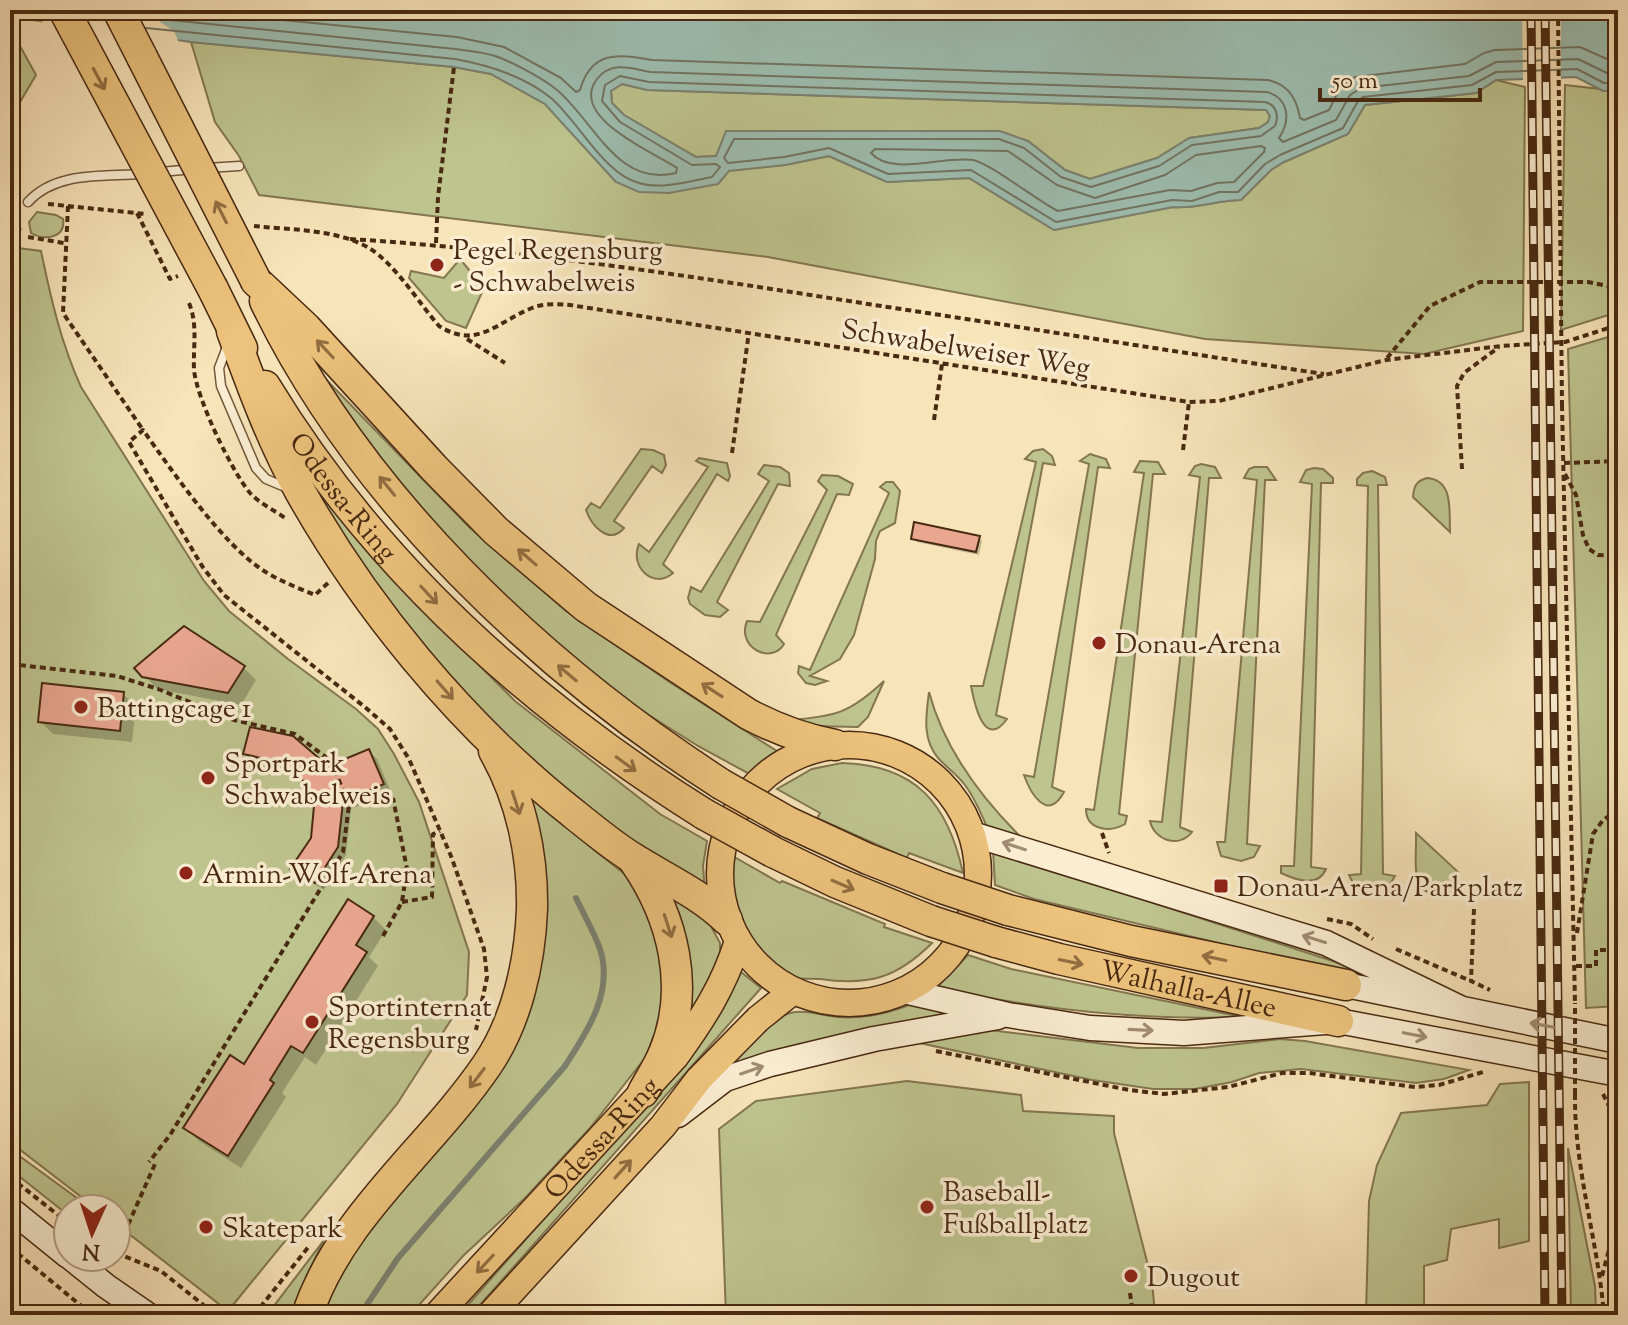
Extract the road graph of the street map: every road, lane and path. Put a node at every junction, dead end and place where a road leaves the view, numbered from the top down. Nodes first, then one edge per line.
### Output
1 (64, 10) edge
2 (118, 10) edge
3 (1558, 10) edge
4 (454, 67) dead end
5 (239, 166) dead end
6 (28, 202) dead end
7 (68, 206) dead end
8 (137, 213) dead end
9 (13, 230) edge
10 (64, 243) junction
11 (436, 244) junction
12 (179, 276) dead end
13 (256, 281) junction
14 (1618, 288) edge
15 (1618, 325) edge
16 (232, 331) junction
17 (749, 332) junction
18 (465, 338) junction
19 (1501, 346) junction
20 (1386, 360) junction
21 (505, 363) dead end
22 (942, 364) junction
23 (1327, 374) junction
24 (1189, 402) junction
25 (934, 420) dead end
26 (143, 430) junction
27 (1183, 450) dead end
28 (732, 453) dead end
29 (1618, 461) edge
30 (1564, 463) junction
31 (1462, 469) dead end
32 (1564, 472) junction
33 (1618, 510) edge
34 (1616, 556) edge
35 (323, 570) dead end
36 (1618, 608) edge
37 (10, 664) edge
38 (483, 732) junction
39 (835, 745) junction
40 (393, 798) dead end
41 (1618, 810) edge
42 (788, 822) joint
43 (440, 831) junction
44 (972, 834) junction
45 (773, 852) joint
46 (632, 857) junction
47 (402, 902) junction
48 (1474, 909) dead end
49 (732, 931) junction
50 (383, 936) dead end
51 (1576, 943) junction
52 (1618, 950) edge
53 (1576, 966) junction
54 (1346, 985) joint
55 (793, 991) junction
56 (904, 991) junction
57 (1493, 991) dead end
58 (1460, 1008) junction
59 (1567, 1013) dead end
60 (1008, 1015) junction
61 (1581, 1017) dead end
62 (1338, 1021) junction
63 (475, 1034) dead end
64 (1618, 1041) edge
65 (928, 1049) dead end
66 (1487, 1071) dead end
67 (1564, 1073) dead end
68 (1579, 1077) dead end
69 (1608, 1081) edge
70 (643, 1092) junction
71 (663, 1126) junction
72 (10, 1177) edge
73 (10, 1209) edge
74 (52, 1210) edge
75 (132, 1213) edge
76 (1616, 1229) edge
77 (316, 1238) dead end
78 (52, 1242) edge
79 (10, 1247) edge
80 (132, 1259) edge
81 (90, 1273) edge
82 (1601, 1279) junction
83 (106, 1286) junction
84 (1130, 1293) dead end
85 (87, 1315) edge
86 (129, 1315) edge
87 (148, 1315) edge
88 (216, 1315) edge
89 (254, 1315) edge
90 (307, 1315) edge
91 (437, 1315) edge
92 (490, 1315) edge
93 (1133, 1315) edge
94 (1604, 1315) edge

1 -> 16 highway, Odessa-Ring, bridge
13 -> 2 highway, Odessa-Ring, bridge
3 - 30 path, bridge
4 - 11 path
5 - 6 lane
7 - 10 path
8 - 12 path
9 - 10 path
10 - 26 path
11 - 18 path
11 - 23 path
39 -> 13 highway
42 -> 13 highway, Odessa-Ring, bridge
14 - 20 path
15 - 19 path, Schwabelweiser Weg
16 -> 38 highway
16 -> 45 highway, Odessa-Ring, bridge
17 - 18 path, Schwabelweiser Weg
17 - 22 path, Schwabelweiser Weg
17 - 28 path
18 - 21 path
19 - 20 path, Schwabelweiser Weg
19 - 31 path
20 - 23 path, Schwabelweiser Weg
22 - 24 path, Schwabelweiser Weg
22 - 25 path
23 - 24 path, Schwabelweiser Weg
24 - 27 path
26 - 35 path
26 - 43 path
29 - 30 path
30 - 32 path
32 - 34 path
32 - 51 path
33 - 34 path
34 - 36 path
37 - 75 path
38 - 46 highway
38 -> 90 highway
39 - 44 main road
39 - 49 main road
40 - 47 path
41 - 51 path
54 -> 42 highway, Walhalla-Allee, bridge
43 - 47 path
43 - 63 path
44 - 56 main road
58 -> 44 main road
45 -> 62 highway, Walhalla-Allee, bridge
46 - 49 highway
46 -> 70 highway
47 - 50 path
48 - 57 path
49 - 55 main road
49 - 70 main road, Odessa-Ring
51 - 53 path
52 - 53 path
53 - 82 path, bridge
54 - 58 main road, Walhalla-Allee
55 - 56 main road
55 - 71 main road, Odessa-Ring
56 - 60 main road
64 -> 58 main road, Walhalla-Allee
59 - 61 path
60 -> 62 main road
71 -> 60 main road
62 -> 69 main road, Walhalla-Allee
65 - 66 path
67 - 68 path
69 - 76 path
70 -> 91 main road, Odessa-Ring
92 -> 71 main road, Odessa-Ring
72 - 74 path
73 - 78 main road
76 - 82 path
77 - 89 path
79 - 85 path
80 - 88 path
81 - 83 main road
82 - 94 path
83 - 86 main road
83 - 87 main road
84 - 93 path

